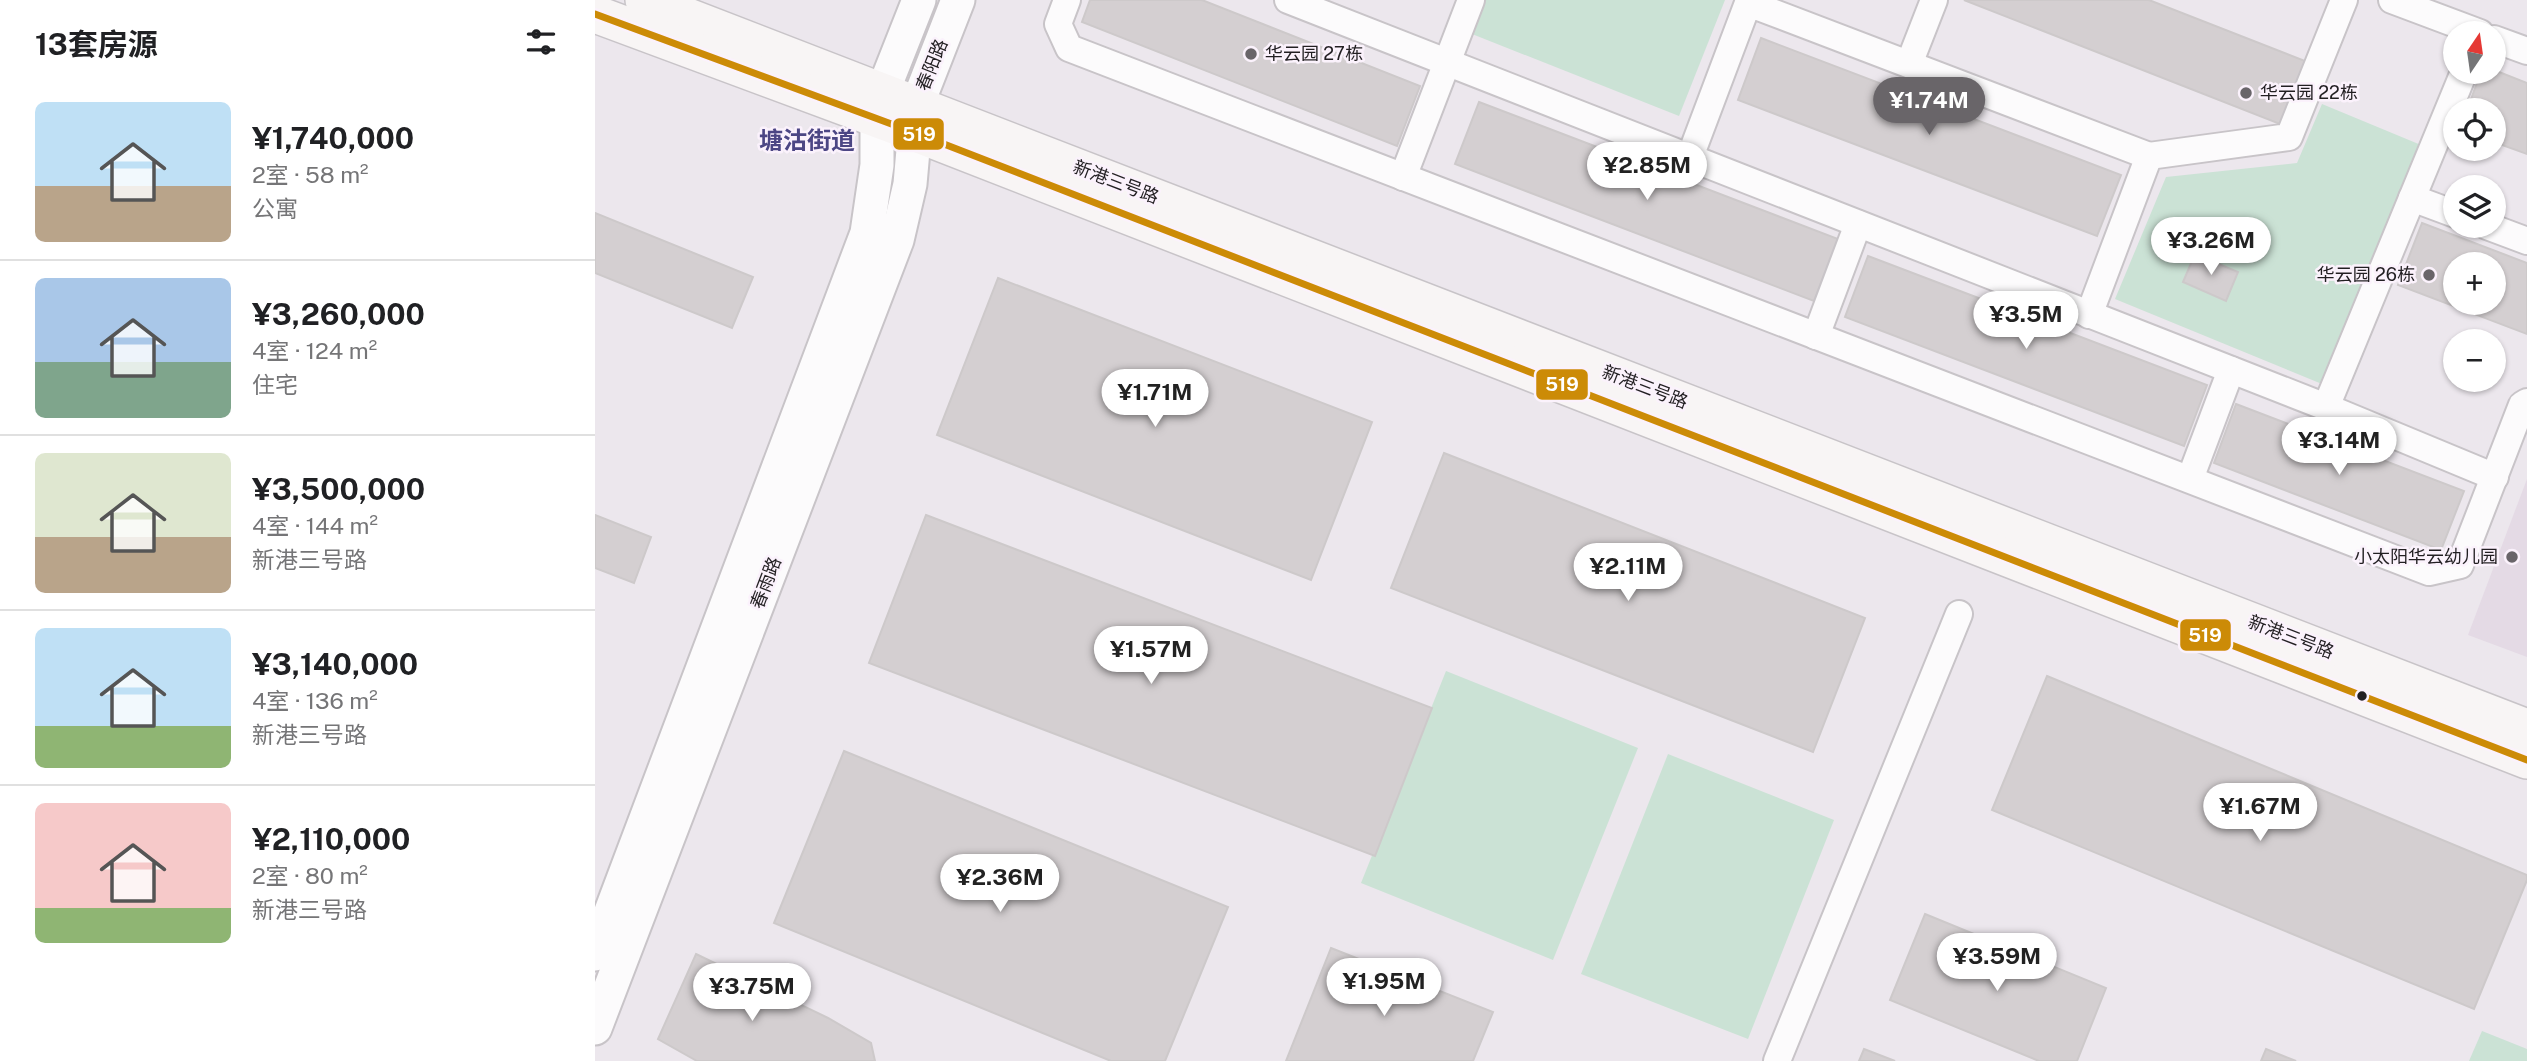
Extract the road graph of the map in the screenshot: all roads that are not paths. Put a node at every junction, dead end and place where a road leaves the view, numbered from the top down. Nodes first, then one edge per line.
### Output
1 (644, 0) edge
2 (919, 0) edge
3 (958, 0) edge
4 (1067, 0) edge
5 (1288, 0) edge
6 (1471, 0) edge
7 (1934, 0) edge
8 (2344, 0) edge
9 (2392, 0) edge
10 (595, 14) edge
11 (2448, 21) edge
12 (2506, 43) edge
13 (2527, 51) edge
14 (1447, 62) junction
15 (1909, 64) junction
16 (2459, 84) edge
17 (880, 105) junction
18 (915, 118) junction
19 (2149, 156) junction
20 (1689, 157) junction
21 (1403, 177) junction
22 (2412, 198) junction
23 (2443, 210) edge
24 (1859, 224) junction
25 (2506, 233) edge
26 (2527, 241) edge
27 (2089, 315) junction
28 (1816, 336) junction
29 (2231, 370) junction
30 (2527, 402) edge
31 (2326, 407) junction
32 (2495, 477) junction
33 (2190, 479) junction
34 (1959, 614) dead end
35 (2527, 728) edge
36 (2527, 760) edge
37 (595, 954) edge
38 (595, 1028) edge
39 (1777, 1061) edge

1 - 17 main road, 新港三号路
2 - 17 street, 春阳路
3 - 18 street, 春阳路
4 - 21 street
5 - 14 street
6 - 14 street
7 - 15 street
8 - 19 street
9 - 11 street
10 - 17 main road, 新港三号路
12 - 13 street
14 - 20 street
14 - 21 street
15 - 19 street
15 - 20 street
16 - 22 street
17 - 18 main road, 新港三号路
17 - 37 street, 春雨路
18 - 35 main road, 新港三号路
18 - 36 main road, 新港三号路
18 - 38 street, 春雨路
19 - 27 street
20 - 24 street
21 - 28 street
22 - 23 street
22 - 31 street
24 - 27 street
24 - 28 street
25 - 26 street
27 - 29 street
28 - 33 street
29 - 31 street
29 - 33 street
30 - 32 street
31 - 32 street
32 - 33 street
34 - 39 street

